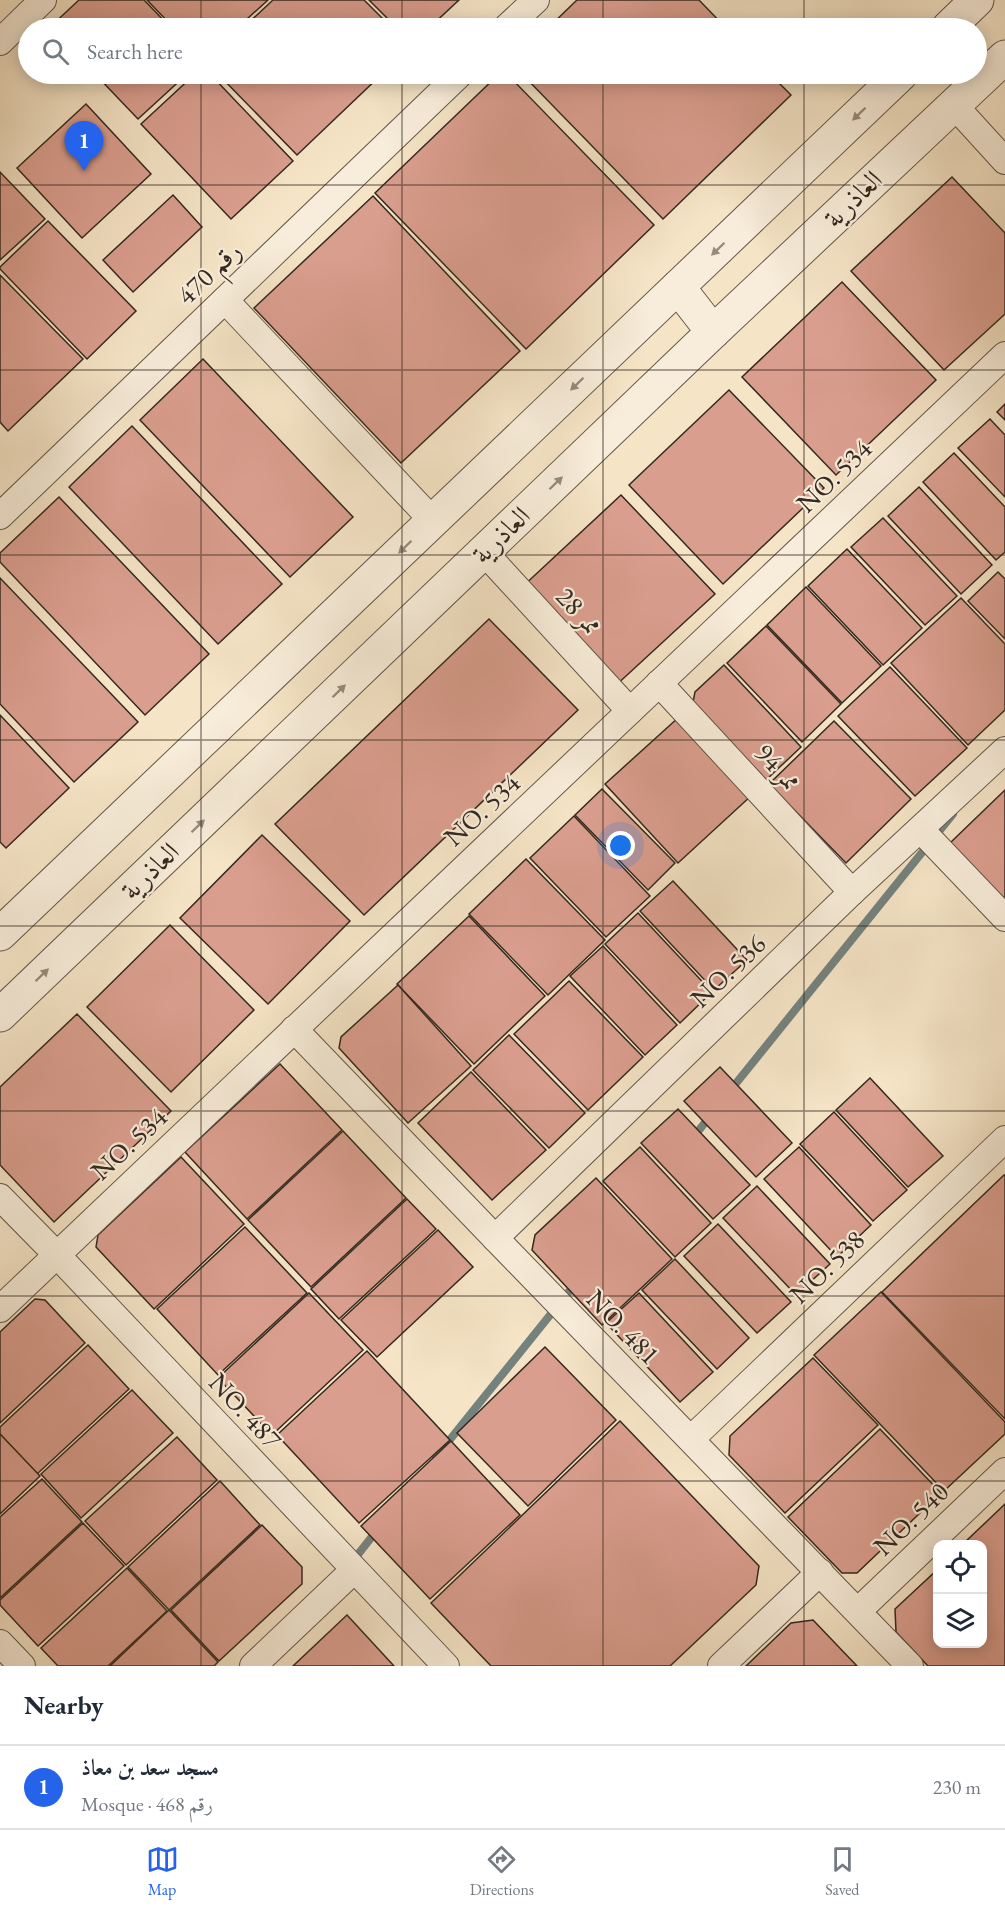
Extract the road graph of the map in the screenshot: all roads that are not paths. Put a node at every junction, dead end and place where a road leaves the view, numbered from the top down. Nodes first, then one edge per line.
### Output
1 (44, 0) edge
2 (536, 0) edge
3 (977, 0) edge
4 (25, 18) edge
5 (517, 18) edge
6 (958, 18) edge
7 (18, 25) edge
8 (0, 42) edge
9 (1005, 57) edge
10 (987, 73) edge
11 (450, 84) edge
12 (891, 84) edge
13 (975, 84) edge
14 (953, 104) junction
15 (1005, 161) edge
16 (678, 287) junction
17 (225, 300) junction
18 (713, 332) junction
19 (1005, 355) edge
20 (0, 516) edge
21 (433, 521) junction
22 (484, 552) junction
23 (659, 683) junction
24 (630, 711) junction
25 (1005, 750) edge
26 (921, 830) junction
27 (852, 892) junction
28 (1005, 918) edge
29 (0, 934) edge
30 (0, 1016) edge
31 (294, 1029) junction
32 (1005, 1139) edge
33 (0, 1197) edge
34 (495, 1238) junction
35 (57, 1254) junction
36 (0, 1309) edge
37 (691, 1439) junction
38 (1005, 1471) edge
39 (354, 1570) junction
40 (820, 1572) junction
41 (858, 1611) junction
42 (0, 1643) edge
43 (22, 1666) edge
44 (253, 1666) edge
45 (446, 1666) edge
46 (721, 1666) edge
47 (910, 1666) edge

1 - 4 street
2 - 5 street
3 - 6 street
7 - 8 street
9 - 10 street, العاذرية
11 - 17 street, رقم 470
12 -> 16 street
13 - 14 street, العاذرية
14 - 15 street
14 - 18 street, العاذرية
16 - 18 street
16 -> 21 street
17 - 20 street, رقم 470
17 - 21 street
22 -> 18 street, العاذرية
19 - 23 street, NO. 534
21 -> 29 street
22 - 24 street, ممر 28
30 -> 22 street, العاذرية
23 - 24 street, NO. 534
23 - 27 street, ممر 94
24 - 31 street, NO. 534
25 - 26 street, NO. 536
26 - 27 street, NO. 536
26 - 28 street
27 - 34 street, NO. 536
31 - 34 street, NO. 481
31 - 35 street, NO. 534
32 - 37 street, NO. 538
33 - 35 street, NO. 487
34 - 37 street, NO. 481
35 - 36 street, NO. 534
35 - 39 street, NO. 487
37 - 40 street, NO. 481
38 - 41 street, NO. 540
39 - 44 street
39 - 45 street, NO. 487
40 - 41 street, NO. 481
40 - 46 street
41 - 47 street, NO. 481
42 - 43 street

